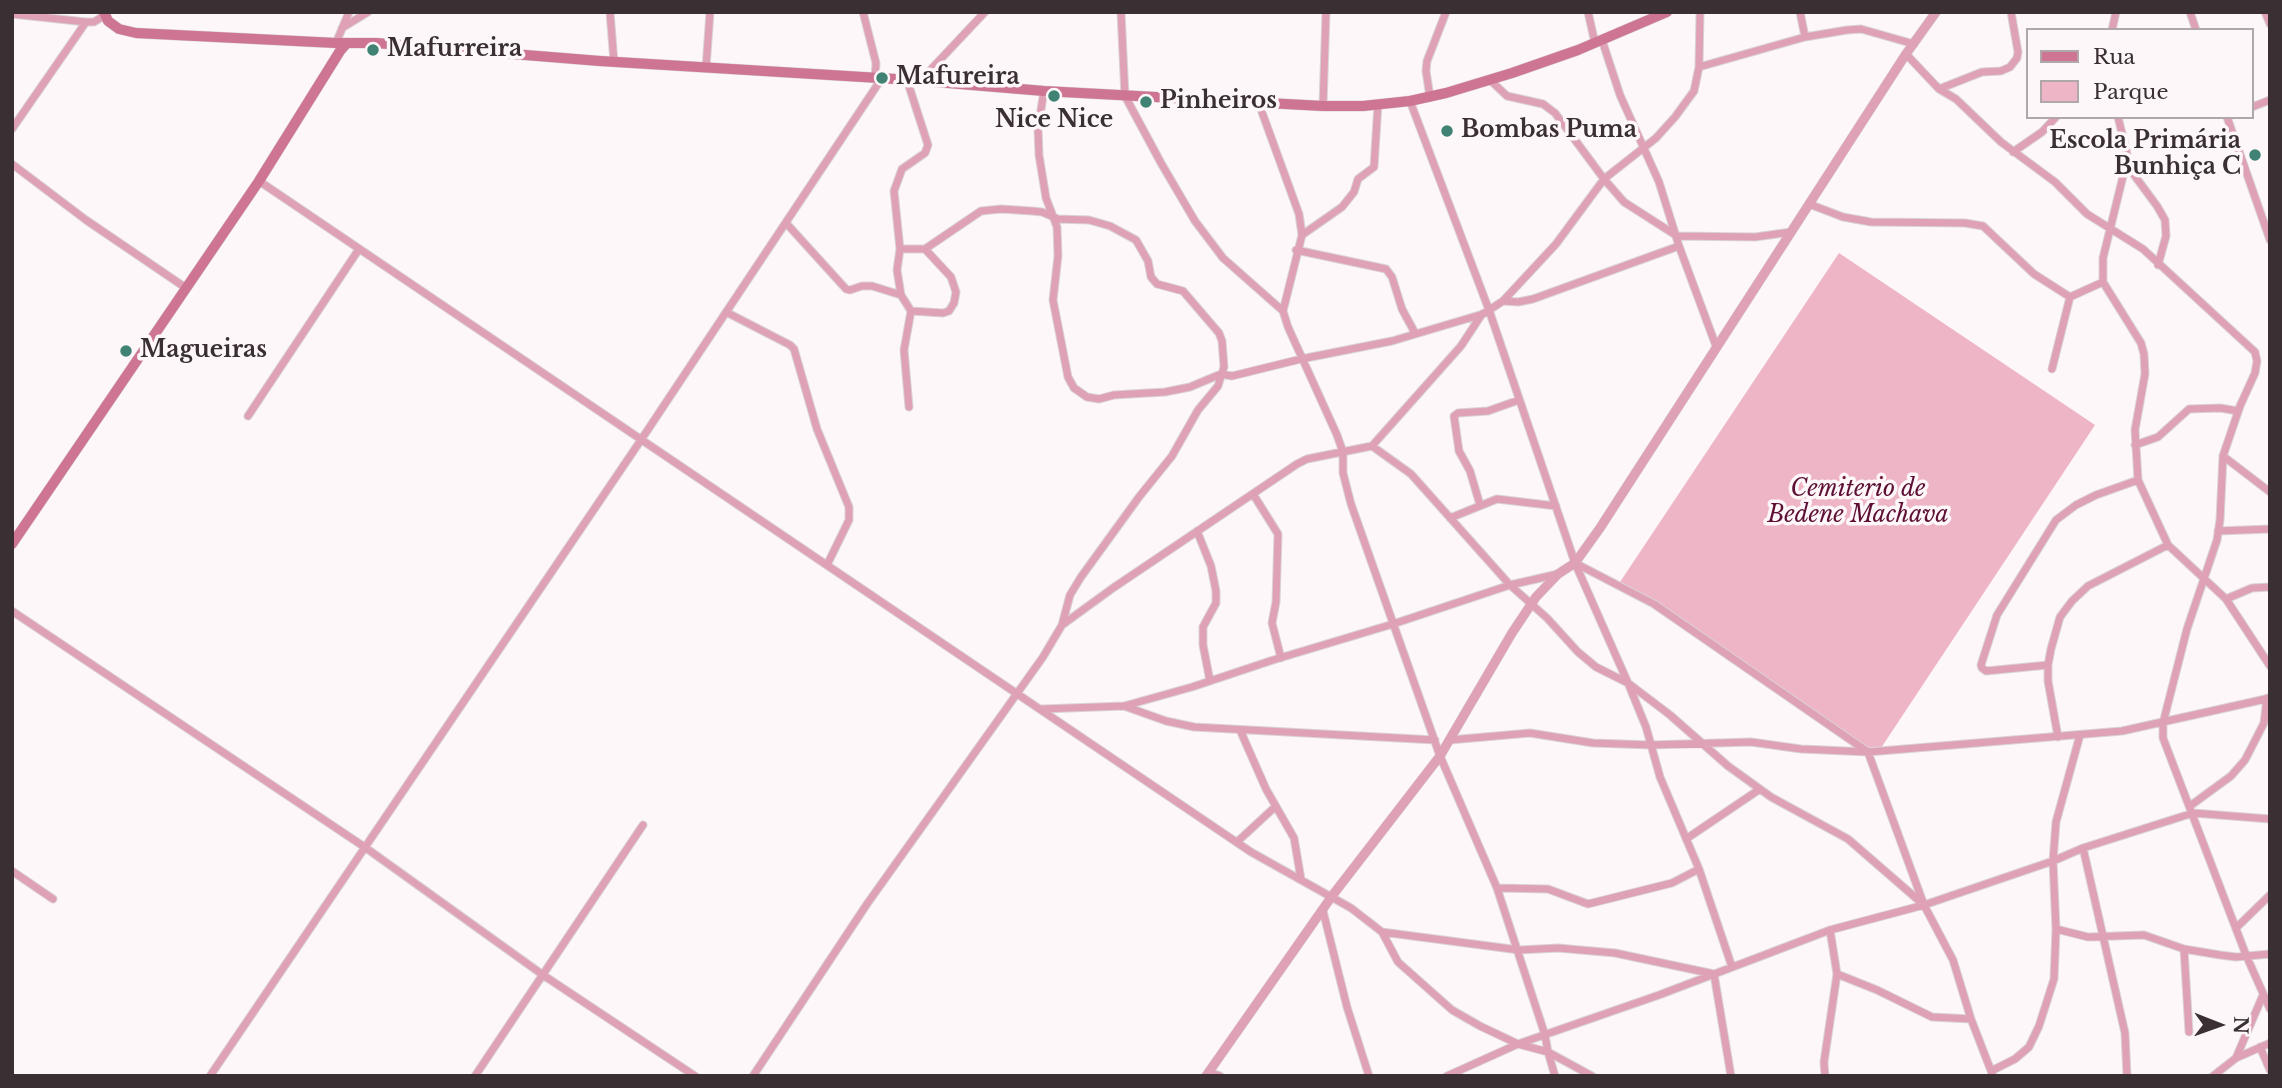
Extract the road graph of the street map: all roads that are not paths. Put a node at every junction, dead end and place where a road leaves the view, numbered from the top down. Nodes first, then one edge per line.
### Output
1 (349, 12) edge
2 (368, 12) edge
3 (610, 12) edge
4 (710, 12) edge
5 (863, 12) edge
6 (985, 12) edge
7 (1121, 12) edge
8 (1326, 12) edge
9 (1446, 12) edge
10 (1588, 12) edge
11 (1667, 12) edge
12 (1700, 12) edge
13 (1800, 12) edge
14 (1936, 12) edge
15 (2011, 12) edge
16 (2265, 12) edge
17 (12, 14) edge
18 (104, 14) edge
19 (86, 22) junction
20 (2270, 24) edge
21 (342, 28) junction
22 (1805, 37) junction
23 (1598, 41) junction
24 (336, 43) junction
25 (347, 43) junction
26 (1914, 44) junction
27 (1906, 54) junction
28 (614, 62) junction
29 (1699, 67) junction
30 (706, 68) junction
31 (878, 78) junction
32 (907, 80) junction
33 (1490, 80) junction
34 (920, 81) junction
35 (1939, 89) junction
36 (1044, 92) junction
37 (1125, 96) junction
38 (1430, 96) junction
39 (1410, 101) junction
40 (1259, 104) junction
41 (1378, 104) junction
42 (1323, 106) junction
43 (2054, 119) edge
44 (2118, 119) edge
45 (2228, 119) edge
46 (12, 129) edge
47 (1643, 149) junction
48 (2013, 152) junction
49 (12, 164) edge
50 (2126, 164) junction
51 (1604, 179) junction
52 (259, 181) junction
53 (1809, 204) junction
54 (1052, 217) junction
55 (786, 223) junction
56 (2112, 228) junction
57 (1791, 232) junction
58 (1301, 235) junction
59 (1677, 236) junction
60 (2270, 240) edge
61 (1679, 246) junction
62 (925, 248) junction
63 (359, 249) junction
64 (900, 249) junction
65 (1296, 250) junction
66 (2158, 265) junction
67 (2103, 282) junction
68 (186, 288) junction
69 (901, 296) junction
70 (2070, 297) junction
71 (1503, 301) junction
72 (911, 311) junction
73 (1283, 311) junction
74 (726, 312) junction
75 (1486, 312) junction
76 (1415, 333) junction
77 (1716, 346) junction
78 (1301, 359) junction
79 (2052, 369) dead end
80 (1222, 374) junction
81 (1519, 400) junction
82 (909, 407) dead end
83 (2238, 411) junction
84 (248, 416) dead end
85 (641, 440) junction
86 (2135, 445) junction
87 (1372, 446) junction
88 (1343, 452) junction
89 (2223, 456) junction
90 (2138, 480) junction
91 (2270, 492) edge
92 (1253, 494) junction
93 (1480, 505) junction
94 (1556, 506) junction
95 (1450, 518) junction
96 (2270, 529) edge
97 (1197, 531) junction
98 (2218, 531) junction
99 (12, 544) edge
100 (2168, 545) junction
101 (1574, 563) junction
102 (827, 565) junction
103 (1558, 574) junction
104 (2205, 581) junction
105 (1510, 585) junction
106 (2270, 587) edge
107 (2226, 598) junction
108 (1532, 604) junction
109 (12, 611) edge
110 (1394, 624) junction
111 (1062, 625) junction
112 (1281, 658) junction
113 (2049, 665) junction
114 (2270, 666) edge
115 (1210, 681) junction
116 (1628, 683) junction
117 (1017, 692) junction
118 (2268, 698) edge
119 (1124, 706) junction
120 (1042, 709) junction
121 (2163, 723) junction
122 (1240, 730) junction
123 (2080, 735) junction
124 (2058, 737) junction
125 (1434, 740) junction
126 (1450, 740) junction
127 (1701, 742) junction
128 (1651, 745) junction
129 (1868, 752) junction
130 (1440, 756) junction
131 (1760, 789) junction
132 (1276, 806) junction
133 (2191, 810) junction
134 (2270, 820) edge
135 (643, 825) dead end
136 (1686, 839) junction
137 (1237, 842) junction
138 (366, 848) junction
139 (2084, 848) junction
140 (2053, 861) junction
141 (1699, 869) junction
142 (12, 871) edge
143 (1301, 879) junction
144 (1497, 888) junction
145 (2270, 895) edge
146 (1332, 896) junction
147 (53, 899) dead end
148 (1924, 905) junction
149 (1323, 911) junction
150 (2236, 928) junction
151 (2056, 929) junction
152 (1830, 930) junction
153 (1382, 932) junction
154 (2105, 936) junction
155 (2184, 949) junction
156 (1519, 950) junction
157 (2270, 954) edge
158 (2246, 955) junction
159 (1732, 967) junction
160 (1714, 974) junction
161 (1837, 974) junction
162 (543, 975) junction
163 (2263, 995) junction
164 (2270, 1009) edge
165 (1971, 1019) junction
166 (2189, 1032) dead end
167 (1545, 1035) junction
168 (2270, 1043) edge
169 (1518, 1044) junction
170 (2260, 1047) junction
171 (1548, 1052) junction
172 (2236, 1058) junction
173 (2270, 1070) edge
174 (1208, 1074) edge
175 (1992, 1074) edge
176 (1450, 1075) edge
177 (209, 1076) edge
178 (475, 1076) edge
179 (695, 1076) edge
180 (753, 1076) edge
181 (1220, 1076) edge
182 (1369, 1076) edge
183 (1555, 1076) edge
184 (1592, 1076) edge
185 (1731, 1076) edge
186 (1825, 1076) edge
187 (2127, 1076) edge
188 (2213, 1076) edge

1 - 21 street
2 - 21 street
3 - 28 street
4 - 30 street
5 - 31 street
6 - 34 street
7 - 37 street
8 - 42 street
9 - 38 street
10 - 23 street
11 - 23 main road
12 - 29 street
13 - 22 street
14 - 26 street
15 - 35 street
16 - 20 street
17 - 19 street
18 - 19 street
18 - 24 main road
19 - 46 street
21 - 24 street
22 - 26 street
22 - 29 street
23 - 33 main road
23 - 47 street
24 - 25 main road
25 - 28 main road
25 - 52 main road
26 - 27 street
27 - 35 street
27 - 53 street
28 - 30 main road
29 - 47 street
30 - 31 main road
31 - 32 main road
31 - 55 street
32 - 34 main road
32 - 64 street
33 - 38 main road
33 - 51 street
34 - 36 main road
35 - 48 street
36 - 37 main road
36 - 54 street
37 - 40 main road
37 - 73 street
38 - 39 main road
39 - 41 main road
39 - 75 street
40 - 42 main road
40 - 58 street
41 - 42 main road
41 - 58 street
43 - 48 street
44 - 50 street
45 - 60 street
47 - 51 street
47 - 59 street
48 - 56 street
49 - 68 street
50 - 56 street
50 - 66 street
51 - 59 street
51 - 71 street
52 - 63 street
52 - 68 main road
53 - 57 street
53 - 70 street
54 - 62 street
54 - 80 street
54 - 80 street
55 - 69 street
55 - 74 street
56 - 66 street
56 - 67 street
57 - 59 street
57 - 77 street
58 - 65 street
59 - 61 street
61 - 71 street
61 - 77 street
62 - 64 street
62 - 72 street
63 - 84 street
63 - 85 street
64 - 69 street
65 - 73 street
65 - 76 street
66 - 83 street
67 - 70 street
67 - 86 street
68 - 99 main road
69 - 72 street
70 - 79 street
71 - 75 street
72 - 82 street
73 - 78 street
74 - 85 street
74 - 102 street
75 - 76 street
75 - 81 street
75 - 87 street
76 - 78 street
77 - 101 street
78 - 80 street
78 - 88 street
80 - 111 street
81 - 93 street
81 - 94 street
83 - 86 street
83 - 89 street
85 - 102 street
85 - 138 street
86 - 90 street
87 - 88 street
87 - 95 street
88 - 92 street
88 - 110 street
89 - 91 street
89 - 98 street
90 - 100 street
90 - 113 street
92 - 97 street
92 - 112 street
93 - 94 street
93 - 95 street
94 - 101 street
95 - 105 street
96 - 98 street
97 - 111 street
97 - 115 street
98 - 104 street
100 - 104 street
100 - 113 street
101 - 103 street
101 - 116 street
101 - 129 street
102 - 117 street
103 - 105 street
103 - 108 street
104 - 107 street
104 - 121 street
105 - 108 street
105 - 110 street
106 - 107 street
107 - 114 street
108 - 116 street
108 - 126 street
109 - 138 street
110 - 112 street
110 - 125 street
111 - 117 street
112 - 115 street
113 - 124 street
115 - 119 street
116 - 127 street
116 - 128 street
117 - 120 street
117 - 180 street
118 - 121 street
118 - 133 street
119 - 120 street
119 - 122 street
120 - 137 street
121 - 123 street
121 - 133 street
122 - 125 street
122 - 132 street
123 - 124 street
123 - 140 street
124 - 129 street
125 - 130 street
126 - 128 street
126 - 130 street
127 - 128 street
127 - 129 street
127 - 131 street
128 - 136 street
129 - 148 street
130 - 144 street
130 - 146 street
131 - 136 street
131 - 148 street
132 - 137 street
132 - 143 street
133 - 134 street
133 - 139 street
133 - 150 street
135 - 162 street
136 - 141 street
137 - 143 street
138 - 162 street
138 - 177 street
139 - 140 street
139 - 154 street
140 - 148 street
140 - 151 street
141 - 144 street
141 - 159 street
142 - 147 street
143 - 146 street
144 - 156 street
145 - 150 street
146 - 149 street
146 - 153 street
148 - 152 street
148 - 165 street
149 - 174 street
149 - 182 street
150 - 158 street
151 - 154 street
151 - 175 street
152 - 159 street
152 - 161 street
153 - 156 street
153 - 169 street
154 - 155 street
154 - 187 street
155 - 158 street
155 - 166 street
156 - 160 street
156 - 167 street
157 - 158 street
158 - 163 street
159 - 160 street
160 - 167 street
160 - 185 street
161 - 165 street
161 - 186 street
162 - 178 street
162 - 179 street
163 - 164 street
163 - 172 street
165 - 175 street
167 - 169 street
167 - 171 street
168 - 170 street
169 - 171 street
169 - 176 street
170 - 172 street
170 - 173 street
171 - 183 street
171 - 184 street
172 - 188 street
174 - 181 street

